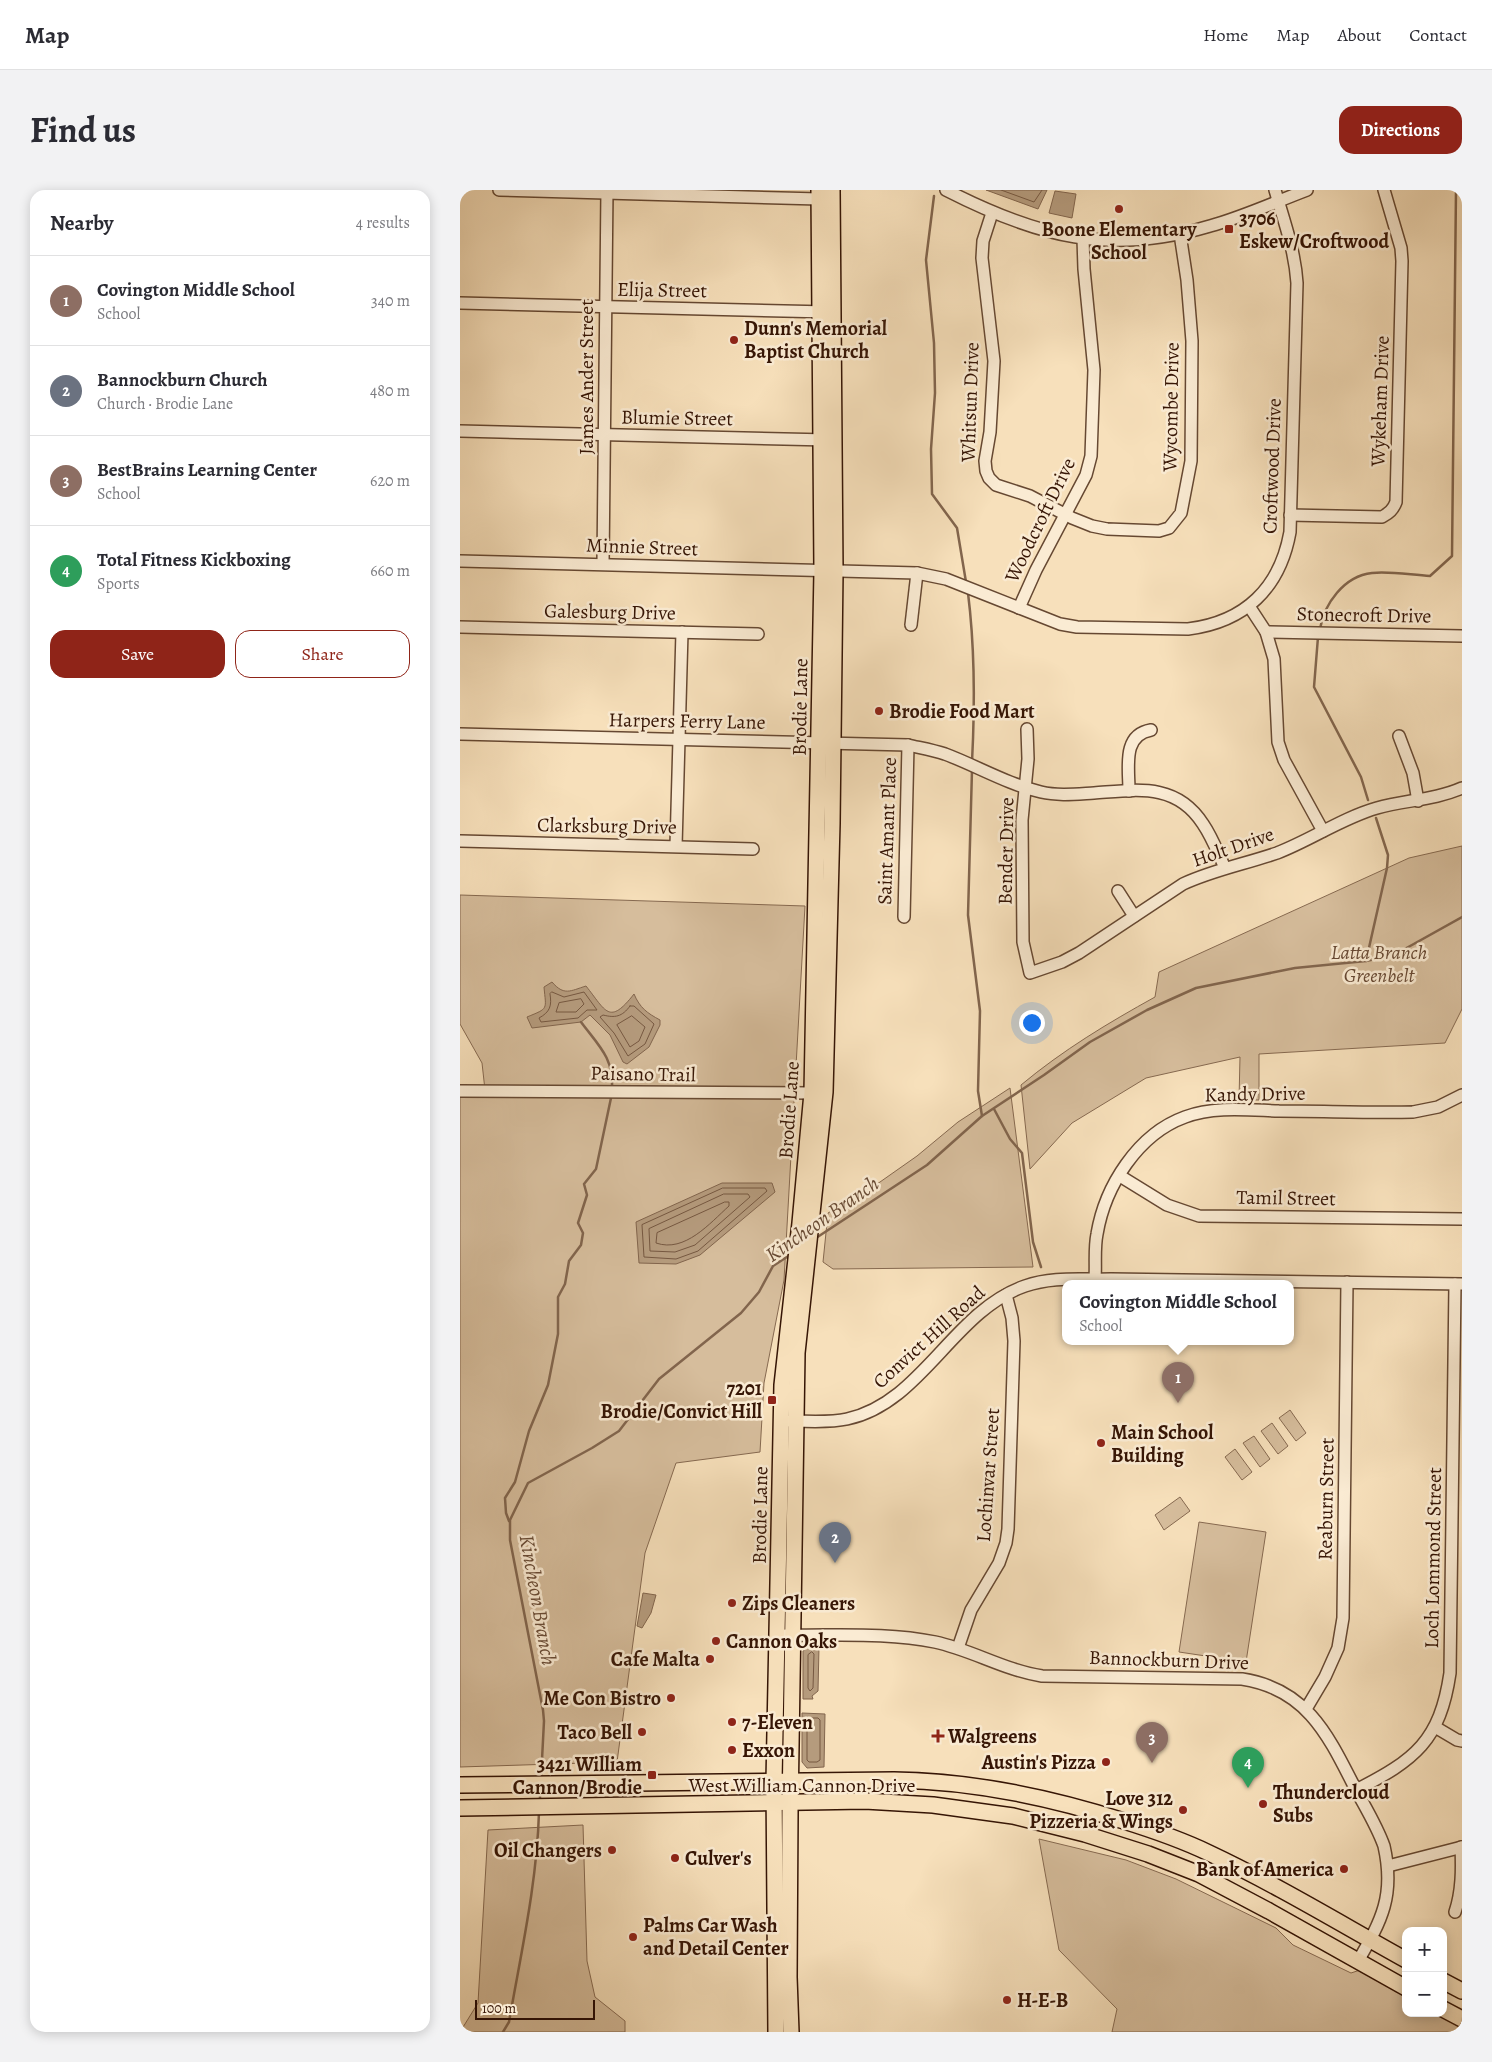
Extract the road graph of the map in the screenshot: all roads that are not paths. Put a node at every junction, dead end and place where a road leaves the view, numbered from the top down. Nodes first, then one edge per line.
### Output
1 (499, 190) edge
2 (832, 190) edge
3 (946, 190) edge
4 (1307, 190) edge
5 (1384, 190) edge
6 (607, 192) edge
7 (819, 194) edge
8 (1277, 195) edge
9 (992, 213) junction
10 (1180, 234) junction
11 (1083, 238) junction
12 (460, 303) edge
13 (605, 307) junction
14 (826, 312) junction
15 (460, 431) edge
16 (605, 435) junction
17 (827, 440) junction
18 (1064, 514) junction
19 (1290, 515) junction
20 (460, 561) edge
21 (603, 564) junction
22 (829, 571) junction
23 (917, 573) junction
24 (1249, 606) junction
25 (1019, 608) junction
26 (911, 625) dead end
27 (460, 626) edge
28 (682, 632) junction
29 (1266, 632) junction
30 (758, 634) dead end
31 (1462, 636) edge
32 (1026, 729) dead end
33 (1151, 730) dead end
34 (460, 734) edge
35 (1399, 736) dead end
36 (679, 739) junction
37 (826, 743) junction
38 (908, 745) junction
39 (1026, 787) junction
40 (1462, 788) edge
41 (1129, 791) junction
42 (1418, 801) junction
43 (1323, 831) junction
44 (460, 841) edge
45 (676, 846) junction
46 (754, 849) dead end
47 (1225, 868) junction
48 (1118, 891) dead end
49 (1134, 916) junction
50 (904, 917) dead end
51 (1030, 973) joint
52 (460, 1090) edge
53 (819, 1093) junction
54 (1462, 1096) edge
55 (1120, 1176) junction
56 (1462, 1219) edge
57 (1095, 1279) junction
58 (1179, 1280) edge
59 (1294, 1281) edge
60 (1347, 1282) junction
61 (1458, 1284) edge
62 (1006, 1295) junction
63 (788, 1421) junction
64 (786, 1635) junction
65 (958, 1648) junction
66 (1306, 1709) junction
67 (1435, 1727) junction
68 (1462, 1741) edge
69 (774, 1782) junction
70 (790, 1782) junction
71 (632, 1783) junction
72 (460, 1785) edge
73 (1356, 1790) junction
74 (1018, 1793) junction
75 (774, 1802) junction
76 (790, 1802) junction
77 (747, 1804) junction
78 (634, 1806) junction
79 (460, 1808) edge
80 (1013, 1816) junction
81 (774, 1830) junction
82 (1462, 1847) edge
83 (1208, 1852) junction
84 (1388, 1866) junction
85 (1199, 1874) junction
86 (1455, 1912) dead end
87 (1370, 1940) junction
88 (1402, 1958) edge
89 (1358, 1961) junction
90 (1447, 1983) edge
91 (1402, 1986) edge
92 (1462, 1991) edge
93 (1447, 2011) edge
94 (1462, 2019) edge
95 (776, 2032) edge
96 (791, 2032) edge

1 - 6 street
2 - 14 main road, Brodie Lane
3 - 9 street
4 - 8 street
5 - 19 street, Wykeham Drive
6 - 7 street
6 - 13 street, James Ander Street
7 - 14 main road, Brodie Lane
8 - 10 street
8 - 19 street, Croftwood Drive
9 - 11 street
9 - 18 street, Whitsun Drive
10 - 11 street
10 - 18 street, Wycombe Drive
11 - 18 street, Woodcroft Drive
12 - 13 street, Elija Street
13 - 14 street, Elija Street
13 - 16 street, James Ander Street
14 - 17 main road, Brodie Lane
15 - 16 street, Blumie Street
16 - 17 street, Blumie Street
16 - 21 street, James Ander Street
17 - 22 main road, Brodie Lane
18 - 25 street, Woodcroft Drive
19 - 24 street, Croftwood Drive
20 - 21 street, Minnie Street
21 - 22 street, Minnie Street
22 - 23 street, Croftwood Drive
22 - 37 main road, Brodie Lane
23 - 25 street, Croftwood Drive
23 - 26 street
24 - 25 street, Croftwood Drive
24 - 29 street
27 - 28 street, Galesburg Drive
28 - 30 street, Galesburg Drive
28 - 36 street
29 - 31 street, Stonecroft Drive
29 - 43 street
32 - 39 street, Bender Drive
33 - 41 street
34 - 36 street, Harpers Ferry Lane
35 - 42 street
36 - 37 street, Harpers Ferry Lane
36 - 45 street
37 - 38 street, Harpers Ferry Lane
37 - 53 main road, Brodie Lane
38 - 39 street, Harpers Ferry Lane
38 - 50 street, Saint Amant Place
39 - 41 street, Harpers Ferry Lane
39 - 51 street, Bender Drive
40 - 42 street, Holt Drive
41 - 47 street, Harpers Ferry Lane
42 - 43 street, Holt Drive
43 - 47 street, Holt Drive
44 - 45 street, Clarksburg Drive
45 - 46 street, Clarksburg Drive
47 - 49 street, Holt Drive
48 - 49 street
49 - 51 street, Holt Drive
52 - 53 street, Paisano Trail
53 - 63 main road, Brodie Lane
54 - 55 street, Kandy Drive
55 - 56 street, Tamil Street
55 - 57 street, Kandy Drive
57 - 58 street, Convict Hill Road
57 - 62 street, Convict Hill Road
59 - 60 street, Convict Hill Road
60 - 61 street, Convict Hill Road
60 - 66 street, Reaburn Street
61 - 67 street, Loch Lommond Street
62 - 63 street, Convict Hill Road
62 - 65 street, Lochinvar Street
63 - 64 main road, Brodie Lane
64 - 65 street, Bannockburn Drive
64 - 69 main road, Brodie Lane
64 - 70 main road, Brodie Lane
65 - 66 street, Bannockburn Drive
66 - 73 street, Bannockburn Drive
67 - 68 street
67 - 73 street, Loch Lommond Street
69 - 70 main road, West William Cannon Drive
69 - 71 main road, West William Cannon Drive
69 - 75 main road, Brodie Lane
70 - 74 main road, West William Cannon Drive
70 - 76 main road, Brodie Lane
71 - 72 main road, West William Cannon Drive
71 - 78 main road
73 - 84 street, Bannockburn Drive
74 - 80 main road
74 - 83 main road, West William Cannon Drive
75 - 76 main road, West William Cannon Drive
75 - 77 main road, West William Cannon Drive
75 - 81 main road, Brodie Lane
76 - 80 main road, West William Cannon Drive
76 - 96 main road, Brodie Lane
77 - 78 main road, West William Cannon Drive
77 - 81 main road
78 - 79 main road, West William Cannon Drive
80 - 85 main road, West William Cannon Drive
81 - 95 main road, Brodie Lane
82 - 84 street
82 - 86 street
83 - 85 main road
83 - 87 main road, West William Cannon Drive
84 - 87 street, Bannockburn Drive
85 - 89 main road, West William Cannon Drive
87 - 88 main road, West William Cannon Drive
87 - 89 street, Bannockburn Drive
89 - 91 main road, West William Cannon Drive
90 - 92 main road
93 - 94 main road

